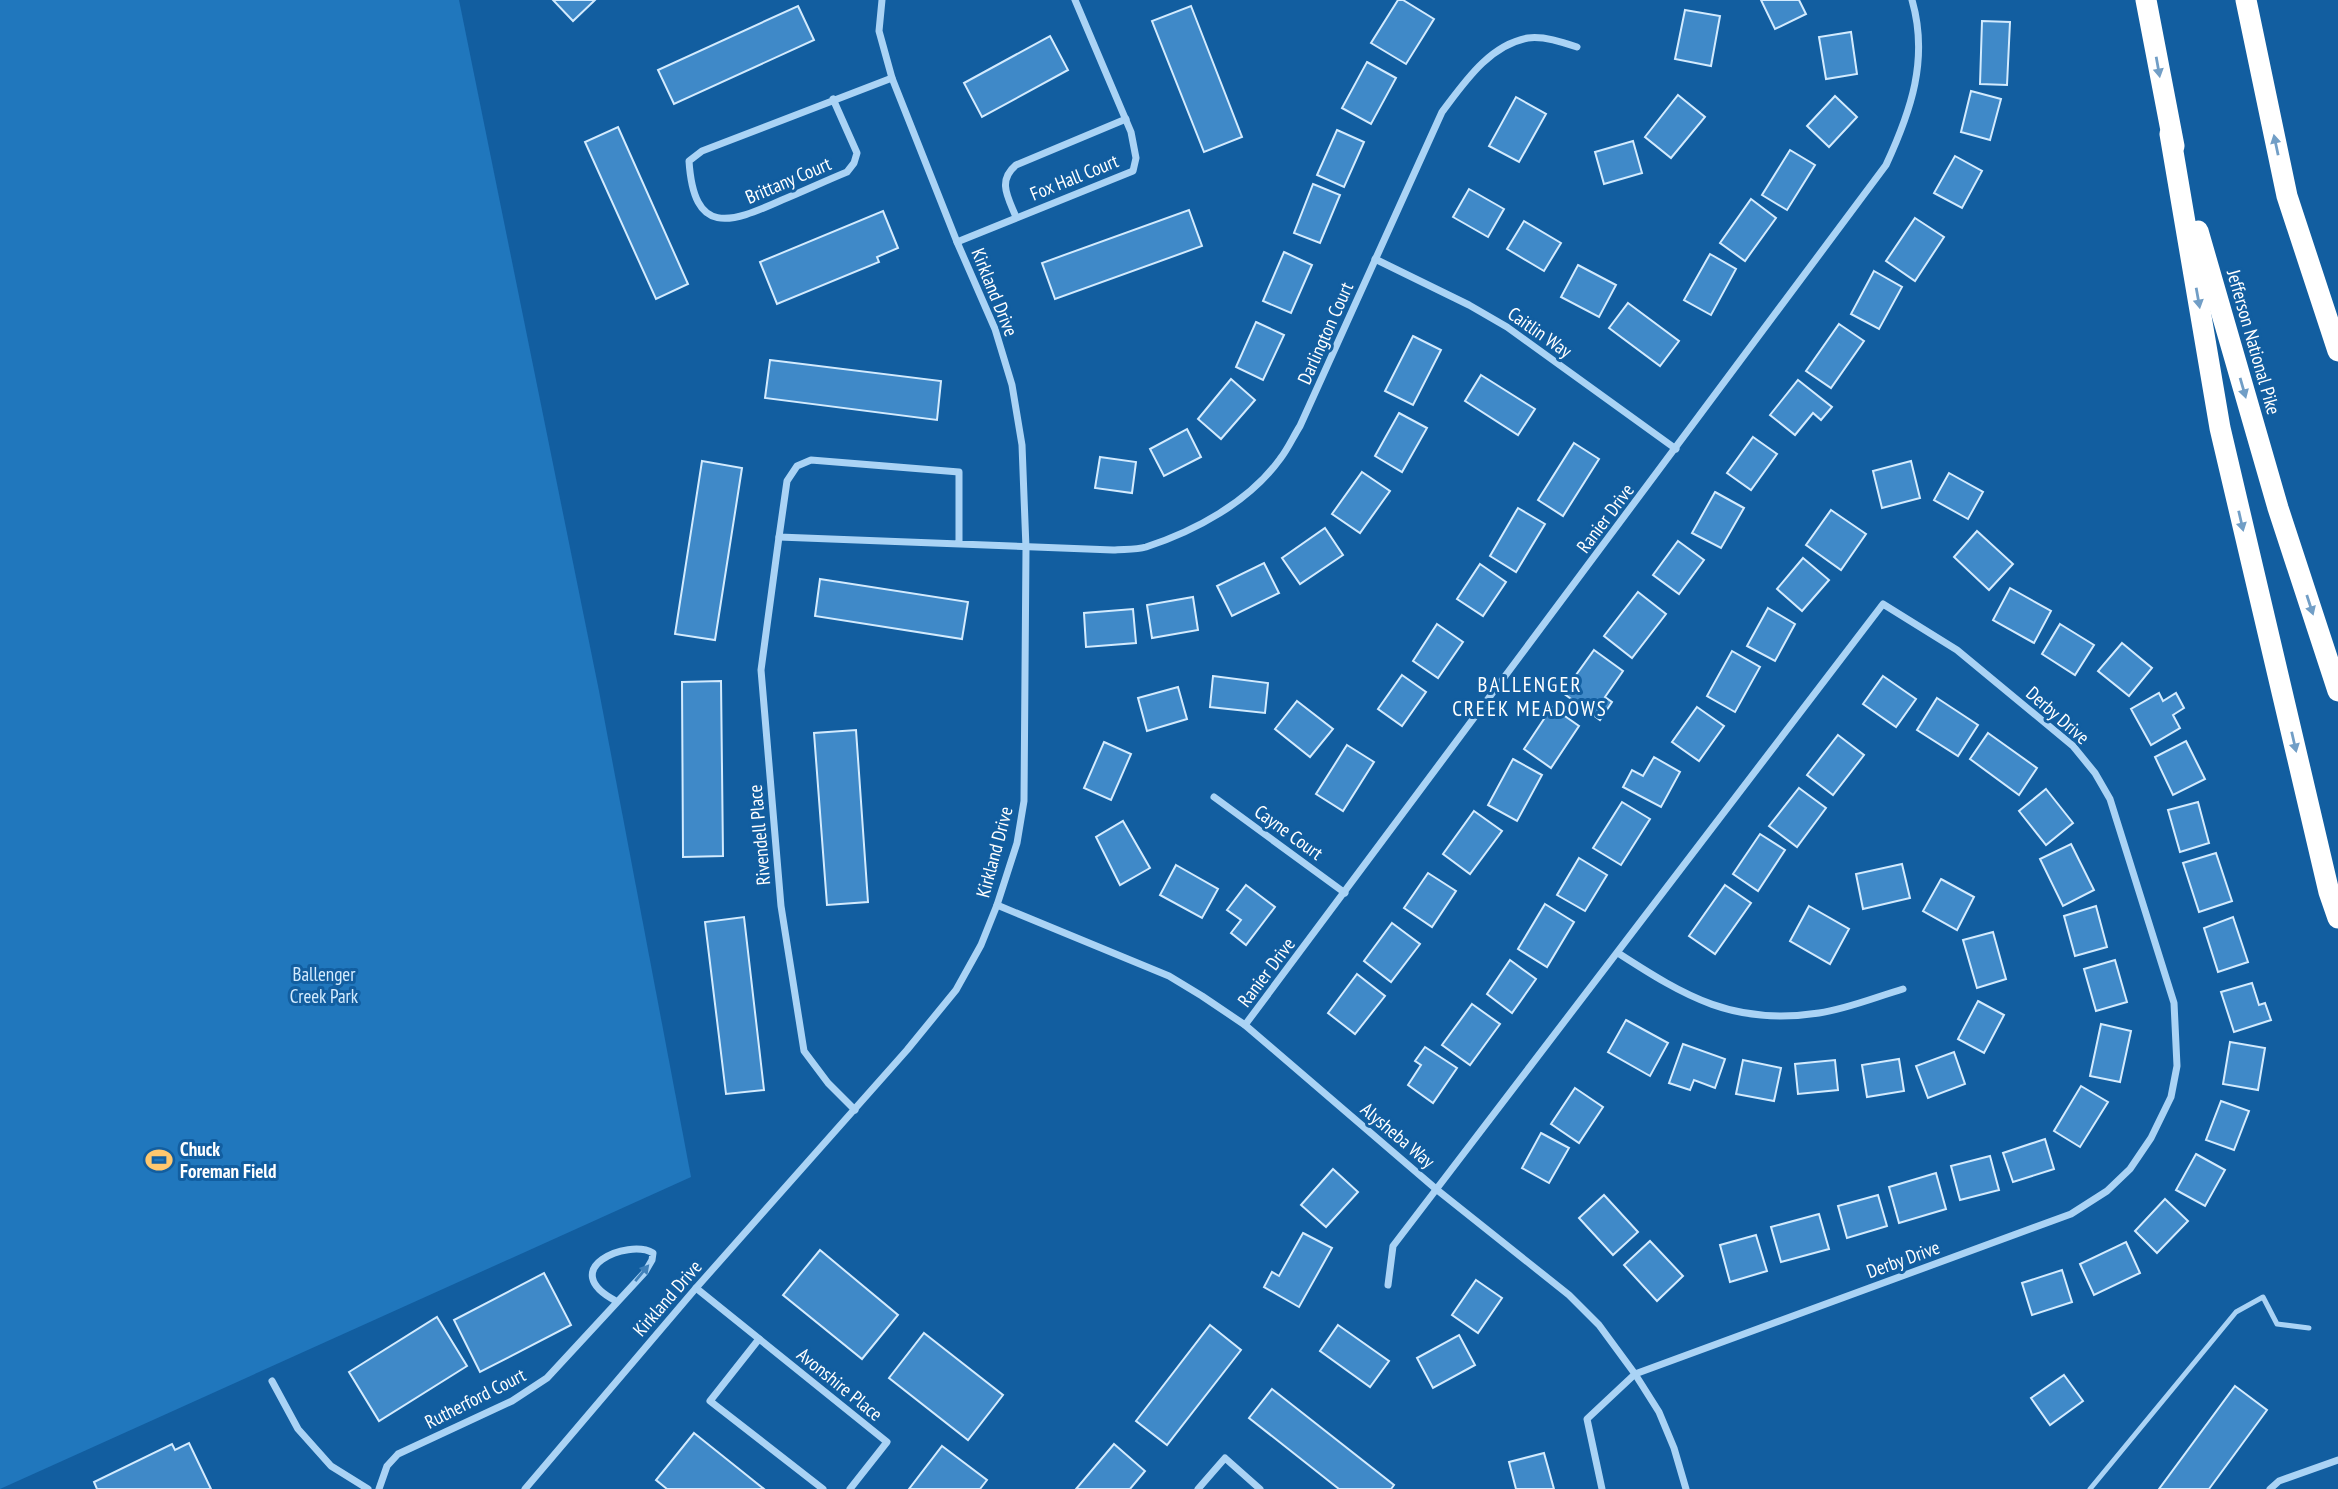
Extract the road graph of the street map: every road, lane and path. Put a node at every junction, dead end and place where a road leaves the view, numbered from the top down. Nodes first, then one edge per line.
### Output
1 (882, 0) edge
2 (1075, 0) edge
3 (1912, 0) edge
4 (2146, 0) edge
5 (2246, 0) edge
6 (1577, 47) dead end
7 (892, 78) junction
8 (833, 99) junction
9 (1126, 119) junction
10 (2170, 134) junction
11 (2287, 196) junction
12 (1016, 217) junction
13 (957, 242) junction
14 (1375, 259) junction
15 (2338, 320) edge
16 (2338, 351) edge
17 (1676, 449) junction
18 (779, 537) junction
19 (959, 542) junction
20 (1026, 548) junction
21 (2338, 691) edge
22 (1214, 797) dead end
23 (1345, 893) junction
24 (998, 905) junction
25 (2338, 918) edge
26 (1618, 953) junction
27 (1903, 989) dead end
28 (1245, 1025) junction
29 (855, 1110) junction
30 (1436, 1189) junction
31 (1388, 1285) dead end
32 (696, 1288) junction
33 (616, 1301) junction
34 (2309, 1328) dead end
35 (758, 1339) junction
36 (1635, 1374) junction
37 (272, 1381) dead end
38 (2338, 1460) edge
39 (368, 1489) edge
40 (379, 1489) edge
41 (525, 1489) edge
42 (823, 1489) edge
43 (850, 1489) edge
44 (1199, 1489) edge
45 (1260, 1489) edge
46 (1602, 1489) edge
47 (1686, 1489) edge
48 (2090, 1489) edge
49 (2270, 1489) edge

1 - 7 street, Kirkland Drive
2 - 9 street, Fox Hall Court
3 - 17 street, Ranier Drive
4 -> 10 highway, Jefferson National Pike
11 -> 5 highway
6 - 14 street, Darlington Court
7 - 8 street, Brittany Court
7 - 13 street, Kirkland Drive
8 - 8 street, Brittany Court
9 - 12 street, Fox Hall Court
9 - 12 street, Fox Hall Court
10 -> 21 highway, Jefferson National Pike
10 -> 25 highway
11 - 15 highway
11 - 16 highway
12 - 13 street, Fox Hall Court
13 - 20 street, Kirkland Drive
14 - 17 street, Caitlin Way
14 - 20 street, Darlington Court
17 - 23 street, Ranier Drive
18 - 19 street
18 - 19 street, Rivendell Place
18 - 29 street, Rivendell Place
19 - 20 street
20 - 24 street, Kirkland Drive
22 - 23 street, Cayne Court
23 - 28 street, Ranier Drive
24 - 28 street, Alysheba Way
24 - 29 street, Kirkland Drive
26 - 27 street
26 - 30 street, Derby Drive
26 - 36 street, Derby Drive
28 - 30 street, Alysheba Way
29 - 32 street, Kirkland Drive
30 - 31 street, Derby Drive
30 - 36 street, Alysheba Way
32 - 35 street, Avonshire Place
32 - 41 street, Kirkland Drive
33 -> 33 street, Rutherford Court
33 - 40 street, Rutherford Court
34 - 48 lane
35 - 42 street
35 - 43 street, Avonshire Place
36 - 46 street
36 - 47 street, Alysheba Way
37 - 39 street
38 - 49 street
44 - 45 street

